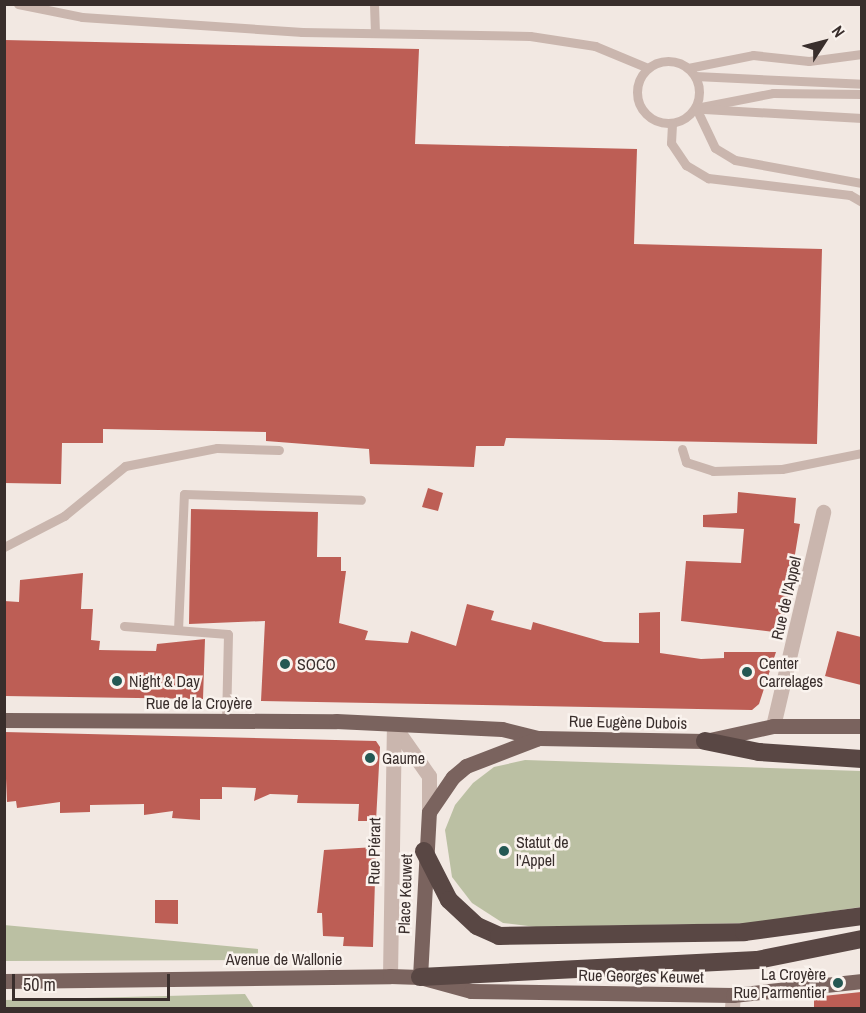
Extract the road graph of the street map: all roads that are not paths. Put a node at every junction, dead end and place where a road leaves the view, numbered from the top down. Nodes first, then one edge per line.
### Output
1 (18, 4) edge
2 (374, 4) edge
3 (375, 33) junction
4 (861, 54) edge
5 (648, 68) junction
6 (688, 68) junction
7 (696, 76) junction
8 (861, 84) edge
9 (861, 94) edge
10 (696, 108) junction
11 (861, 118) edge
12 (672, 124) junction
13 (861, 183) edge
14 (861, 202) edge
15 (682, 449) dead end
16 (279, 450) dead end
17 (861, 453) edge
18 (361, 500) dead end
19 (824, 512) dead end
20 (4, 547) edge
21 (124, 626) dead end
22 (178, 630) junction
23 (4, 720) edge
24 (226, 721) junction
25 (394, 726) junction
26 (773, 726) junction
27 (861, 726) edge
28 (539, 738) junction
29 (705, 741) junction
30 (861, 759) edge
31 (429, 812) junction
32 (424, 851) junction
33 (861, 916) edge
34 (861, 939) edge
35 (390, 976) junction
36 (420, 977) junction
37 (4, 981) edge
38 (861, 981) edge
39 (733, 1002) edge

1 - 3 lane
2 - 3 lane
3 - 5 lane
4 - 6 lane
5 - 6 lane
5 - 12 lane
6 - 7 lane
7 - 8 lane
7 - 10 lane
9 - 10 lane
10 - 11 lane
10 - 12 lane
10 - 13 lane
12 - 14 lane
15 - 17 lane
16 - 20 lane
18 - 22 lane
19 - 26 street, Rue de l'Appel
21 - 22 lane
22 - 24 lane
23 - 24 main road, Rue de la Croyère
24 - 25 main road, Rue de la Croyère
25 - 28 main road, Rue Eugène Dubois
25 - 31 street, Place Keuwet
25 - 35 street, Rue Piérart
26 - 27 main road, Rue Eugène Dubois
26 - 29 main road, Rue Eugène Dubois
28 - 29 main road, Rue Eugène Dubois
28 - 31 main road, Place Keuwet
29 - 30 highway
31 - 32 main road, Place Keuwet
32 - 33 highway
32 - 36 main road, Place Keuwet
34 - 36 highway
35 - 36 main road, Avenue de Wallonie
35 - 37 main road, Avenue de Wallonie
36 - 39 main road, Rue Georges Keuwet
38 - 39 main road, Rue Georges Keuwet

